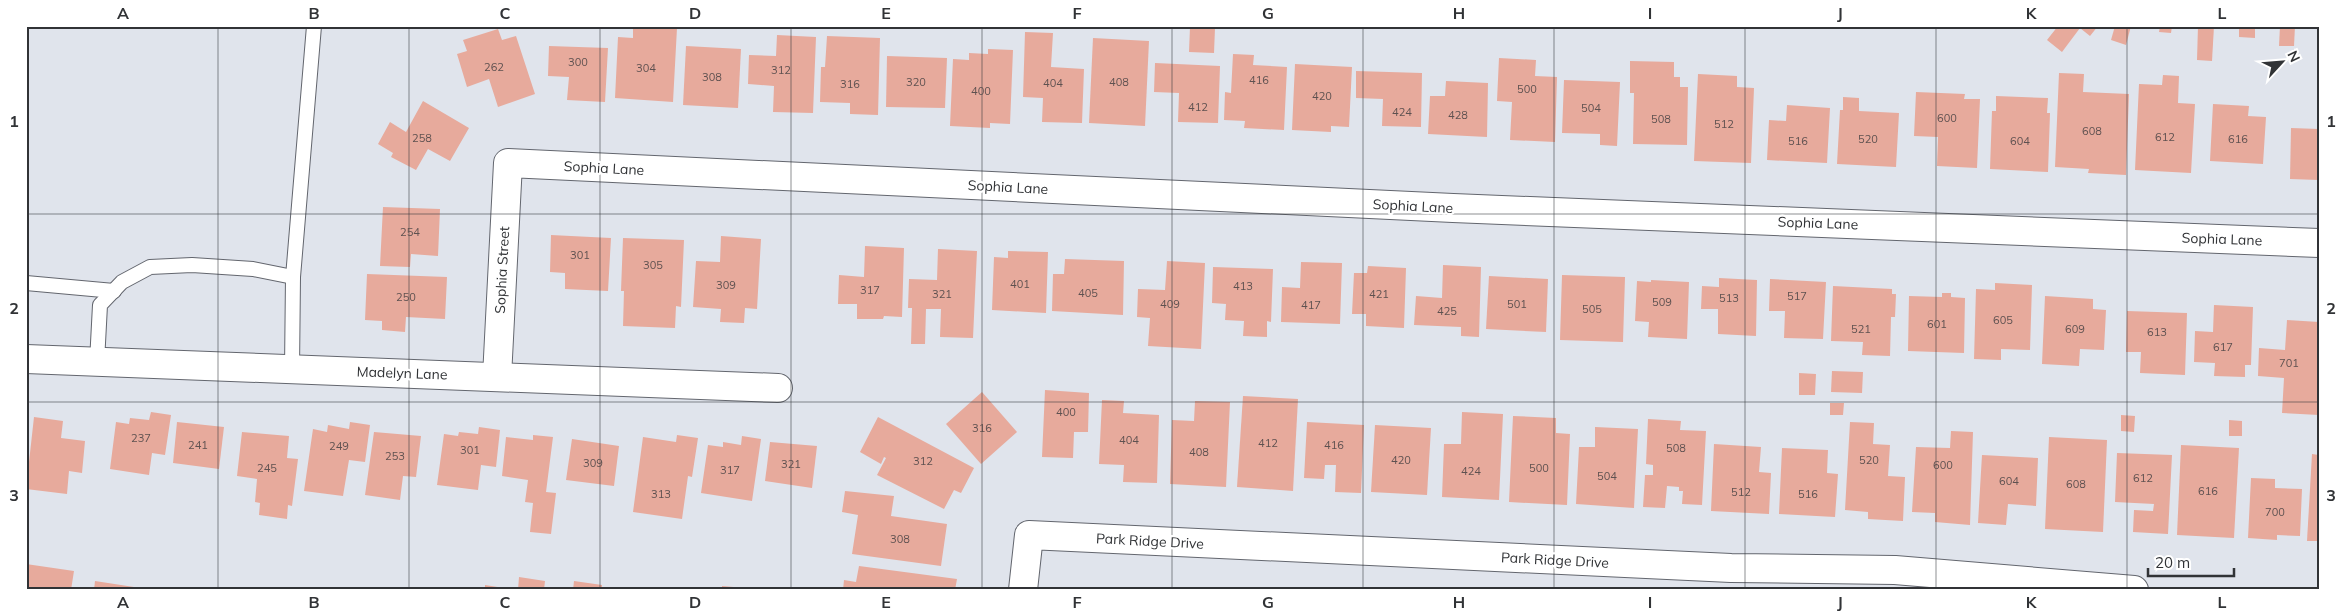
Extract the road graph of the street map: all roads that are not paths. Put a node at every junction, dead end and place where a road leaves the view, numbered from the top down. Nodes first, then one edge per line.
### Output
1 (314, 26) edge
2 (508, 163) joint
3 (2319, 243) edge
4 (293, 277) junction
5 (26, 283) edge
6 (114, 290) junction
7 (26, 359) edge
8 (97, 362) junction
9 (292, 369) junction
10 (497, 377) junction
11 (778, 388) dead end
12 (1023, 590) edge
13 (2134, 590) edge

1 - 4 lane
2 - 3 street, Sophia Lane
2 - 10 street, Sophia Street
4 - 6 lane
4 - 9 lane
5 - 6 lane
6 - 8 lane
7 - 8 street, Madelyn Lane
8 - 9 street, Madelyn Lane
9 - 10 street, Madelyn Lane
10 - 11 street, Madelyn Lane
12 - 13 street, Park Ridge Drive

